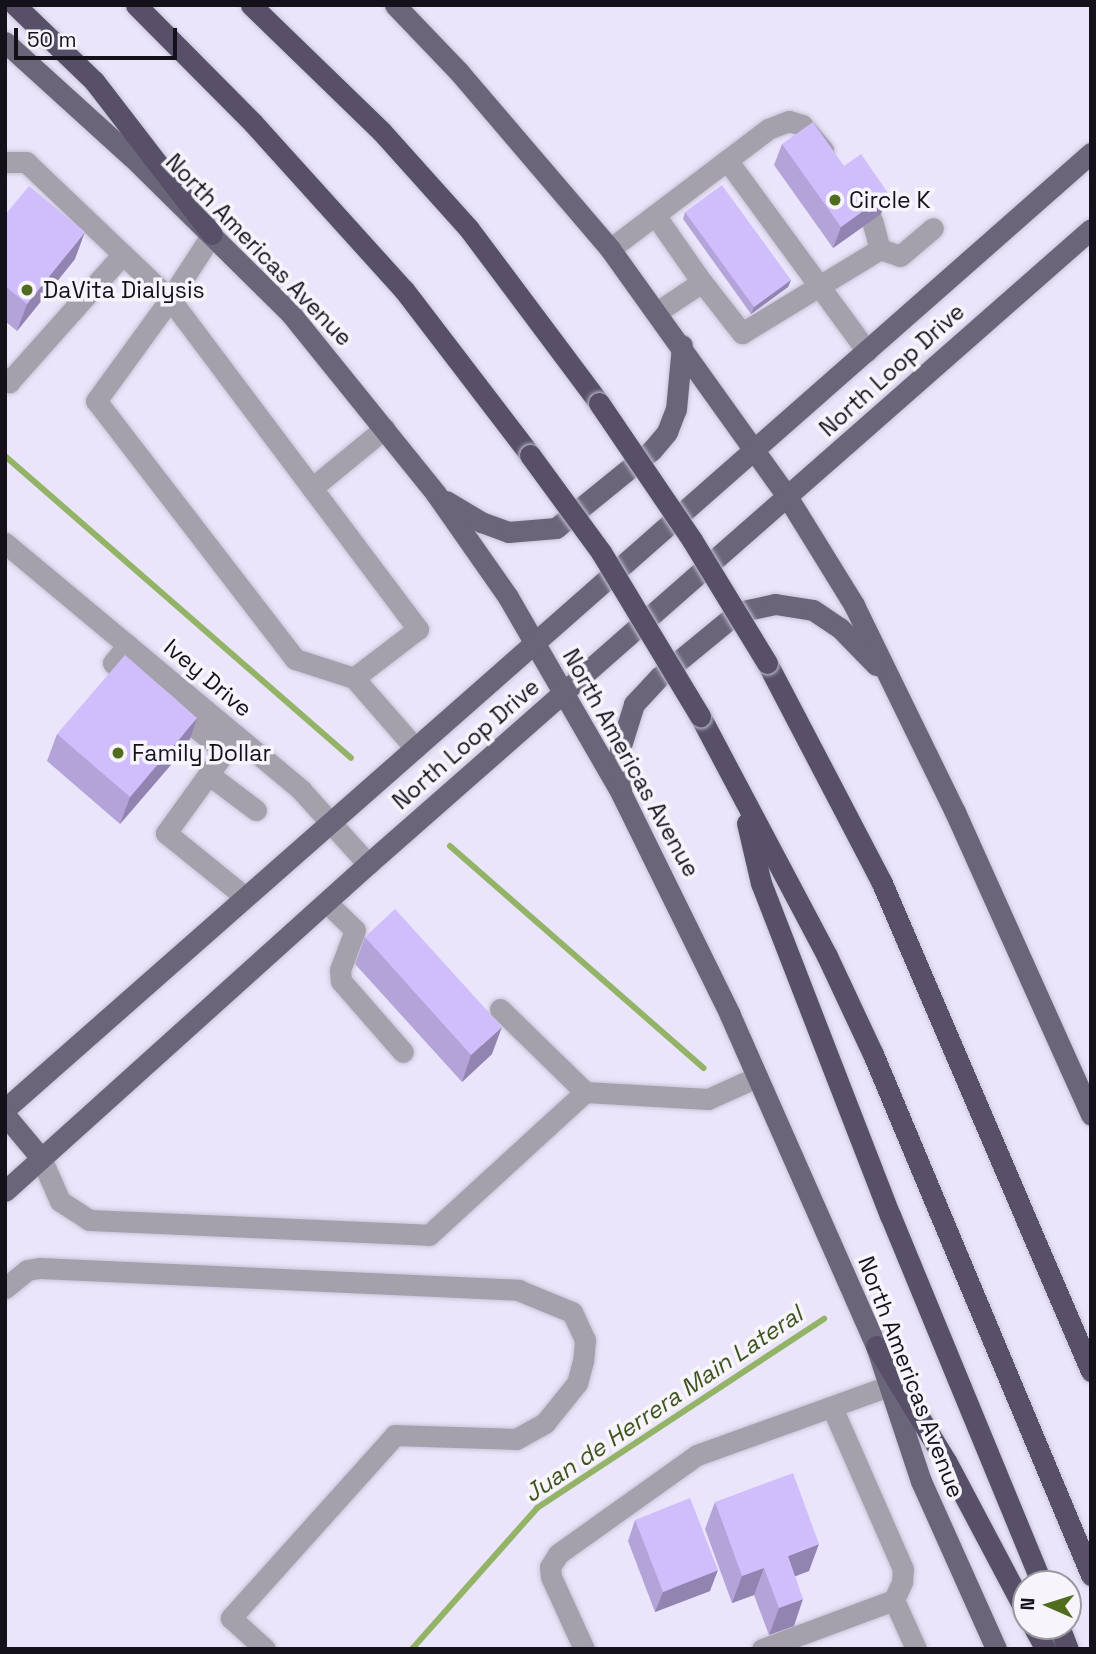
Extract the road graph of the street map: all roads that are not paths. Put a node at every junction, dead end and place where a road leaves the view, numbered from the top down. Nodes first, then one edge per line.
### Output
1 (15, 5) edge
2 (136, 5) edge
3 (251, 5) edge
4 (395, 5) edge
5 (5, 42) edge
6 (1091, 153) edge
7 (727, 160) junction
8 (5, 162) edge
9 (839, 171) edge
10 (751, 193) junction
11 (732, 209) edge
12 (655, 215) junction
13 (872, 220) edge
14 (772, 221) junction
15 (933, 228) dead end
16 (1091, 229) edge
17 (212, 234) junction
18 (752, 236) edge
19 (791, 248) junction
20 (880, 248) junction
21 (610, 249) junction
22 (123, 254) junction
23 (771, 262) edge
24 (704, 273) junction
25 (819, 286) junction
26 (170, 299) junction
27 (657, 312) junction
28 (682, 345) junction
29 (867, 351) junction
30 (5, 378) edge
31 (385, 428) junction
32 (753, 451) junction
33 (312, 488) junction
34 (436, 494) junction
35 (788, 498) junction
36 (5, 543) edge
37 (535, 641) junction
38 (888, 676) junction
39 (354, 678) junction
40 (563, 694) junction
41 (231, 743) junction
42 (415, 748) junction
43 (208, 774) junction
44 (621, 793) junction
45 (740, 794) junction
46 (256, 810) dead end
47 (331, 823) junction
48 (368, 864) junction
49 (245, 897) junction
50 (326, 902) junction
51 (500, 1009) dead end
52 (403, 1052) dead end
53 (757, 1077) junction
54 (585, 1091) junction
55 (5, 1109) edge
56 (5, 1115) edge
57 (1091, 1115) edge
58 (41, 1158) junction
59 (5, 1191) edge
60 (5, 1288) edge
61 (876, 1346) junction
62 (1091, 1371) edge
63 (889, 1386) junction
64 (832, 1406) junction
65 (1036, 1570) edge
66 (1091, 1575) edge
67 (1012, 1586) edge
68 (894, 1600) junction
69 (265, 1649) edge
70 (584, 1649) edge
71 (762, 1649) edge
72 (916, 1649) edge
73 (996, 1649) edge

1 - 17 highway
2 - 45 highway, bridge
3 - 62 highway, bridge
4 - 21 main road
5 - 17 main road, North Americas Avenue
6 - 29 main road, North Loop Drive
7 - 9 street
7 - 10 street
7 - 12 street
8 - 22 street
10 - 11 street
10 - 14 street
12 - 21 street
12 - 24 street
13 - 20 street
14 - 18 street
14 - 19 street
15 - 20 street
16 - 35 main road, North Loop Drive
17 - 26 street
17 - 31 main road, North Americas Avenue
19 - 23 street
19 - 25 street
20 - 25 street
21 - 27 main road
22 - 26 street
22 - 30 street
24 - 25 street
24 - 27 street
25 - 29 street
26 - 33 street
26 - 39 street
27 - 28 main road
28 - 32 main road
28 - 34 main road
29 - 32 main road, North Loop Drive
31 - 33 street
31 - 34 main road, North Americas Avenue
32 - 35 main road
32 - 37 main road, North Loop Drive
33 - 39 street
34 - 37 main road, North Americas Avenue
35 - 38 main road
35 - 40 main road, North Loop Drive
36 - 41 street, Ivey Drive
37 - 40 main road, North Americas Avenue
37 - 42 main road, North Loop Drive
38 - 44 main road
38 - 57 main road
39 - 42 street
40 - 44 main road, North Americas Avenue
40 - 48 main road, North Loop Drive
41 - 43 street
41 - 47 street, Ivey Drive
42 - 47 main road, North Loop Drive
43 - 46 street
43 - 49 street
44 - 53 main road, North Americas Avenue
45 - 65 highway
45 - 66 highway
47 - 48 street, Ivey Drive
47 - 49 main road, North Loop Drive
48 - 50 main road, North Loop Drive
49 - 55 main road, North Loop Drive
50 - 52 street
50 - 58 main road, North Loop Drive
51 - 54 street
53 - 54 street
53 - 61 main road, North Americas Avenue
54 - 58 street
56 - 58 main road
58 - 59 main road, North Loop Drive
60 - 69 street
61 - 63 main road, North Americas Avenue
61 - 67 highway
63 - 64 street
63 - 73 main road, North Americas Avenue
64 - 68 street
64 - 70 street
68 - 71 street
68 - 72 street

